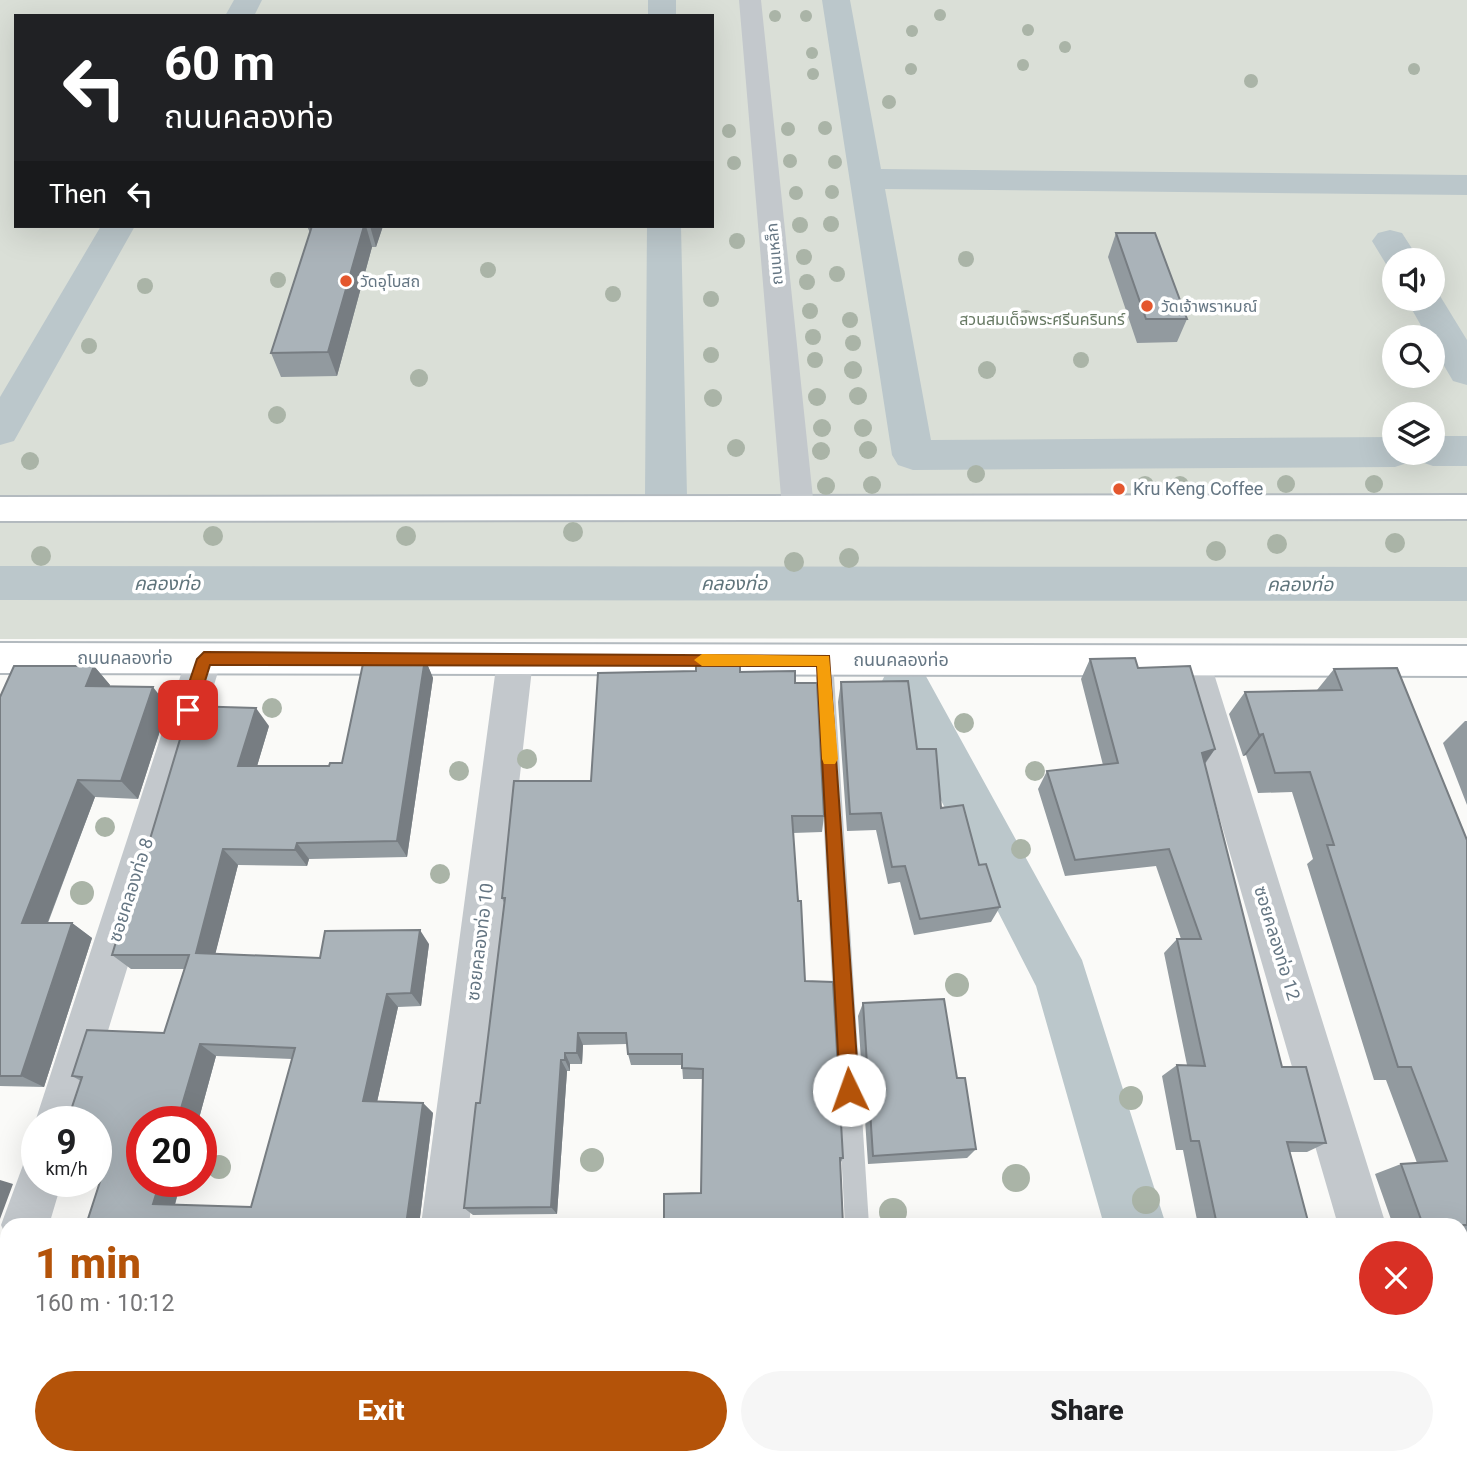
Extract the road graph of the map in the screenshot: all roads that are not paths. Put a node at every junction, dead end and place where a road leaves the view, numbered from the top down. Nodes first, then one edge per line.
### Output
1 (750, 0) edge
2 (1467, 507) edge
3 (798, 508) junction
4 (0, 509) edge
5 (0, 658) edge
6 (204, 659) junction
7 (515, 660) junction
8 (824, 660) junction
9 (1192, 661) junction
10 (1390, 661) junction
11 (1467, 661) edge
12 (1405, 699) edge
13 (62, 1106) edge
14 (34, 1197) edge
15 (27, 1218) edge
16 (446, 1218) edge
17 (857, 1218) edge
18 (1360, 1218) edge

1 - 3 street, ถนนเหล็ก
2 - 3 street
3 - 4 street
5 - 6 street, ถนนคลองท่อ
6 - 7 street, ถนนคลองท่อ
6 - 13 street, ซอยคลองท่อ 8
7 - 8 street, ถนนคลองท่อ
7 - 16 street, ซอยคลองท่อ 10
8 - 9 street, ถนนคลองท่อ
8 - 17 lane
9 - 10 street, ถนนคลองท่อ
9 - 18 street, ซอยคลองท่อ 12
10 - 11 street, ถนนคลองท่อ
10 - 12 street
14 - 15 street

